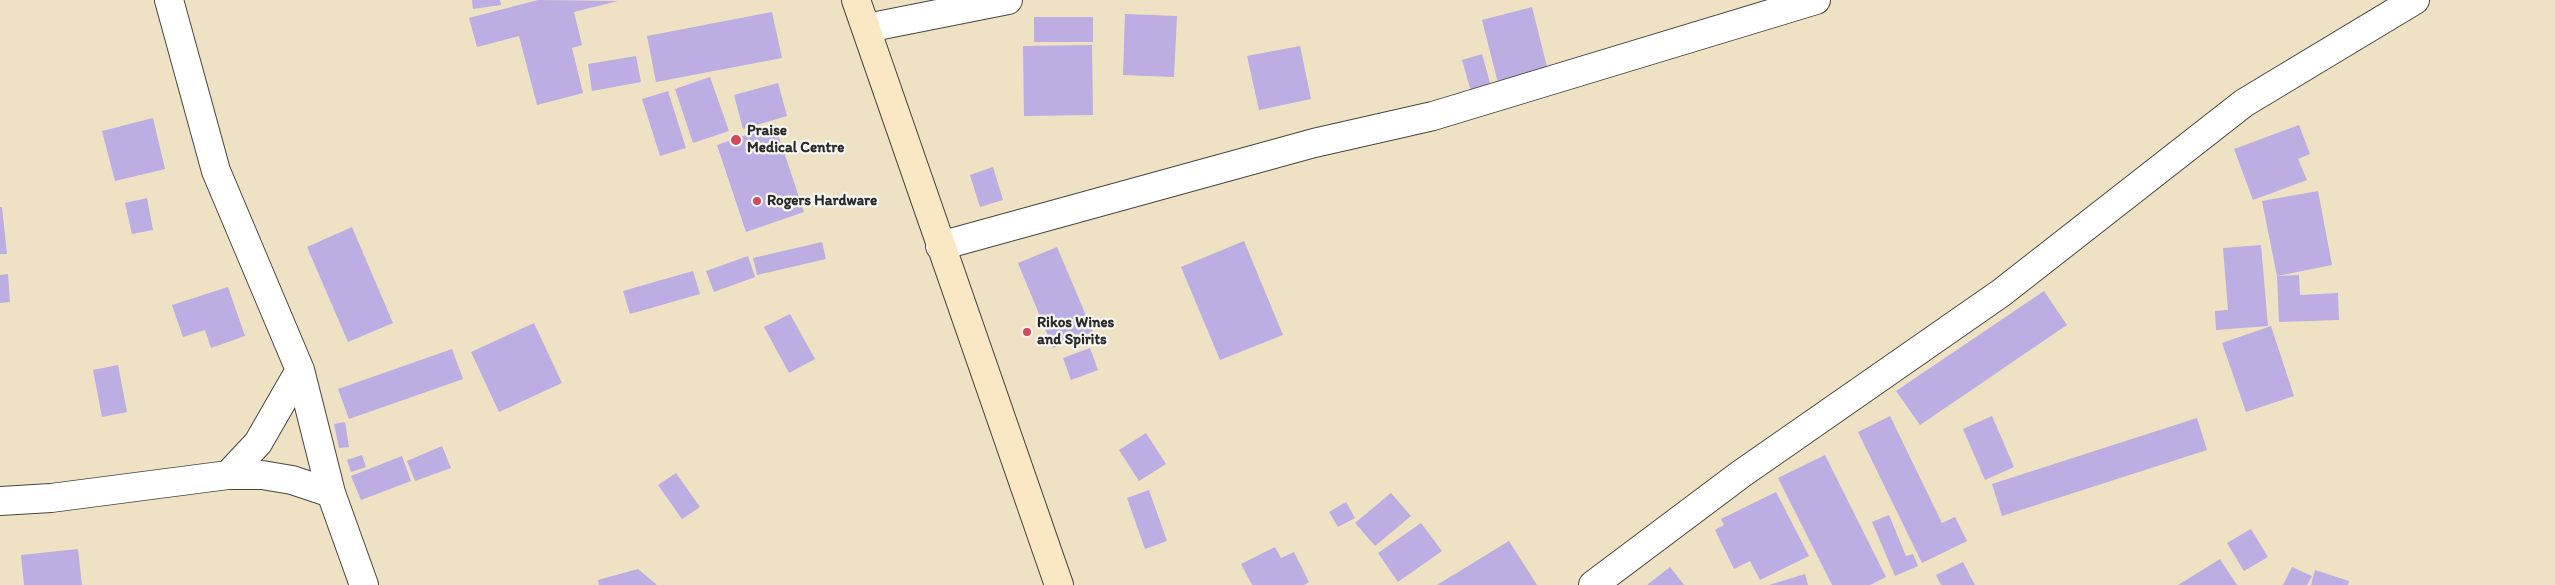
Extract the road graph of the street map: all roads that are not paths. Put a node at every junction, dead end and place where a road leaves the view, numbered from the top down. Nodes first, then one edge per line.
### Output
1 (170, 0) edge
2 (856, 0) edge
3 (1008, 0) edge
4 (1816, 0) edge
5 (2415, 0) edge
6 (868, 28) junction
7 (940, 246) junction
8 (300, 370) junction
9 (228, 475) junction
10 (331, 493) junction
11 (0, 501) edge
12 (364, 585) edge
13 (1059, 585) edge
14 (1593, 585) edge

1 - 8 street
2 - 6 street
3 - 6 street
4 - 7 street
5 - 14 street
6 - 7 street
7 - 13 street
8 - 9 street
8 - 10 street
9 - 10 street
9 - 11 street
10 - 12 street

